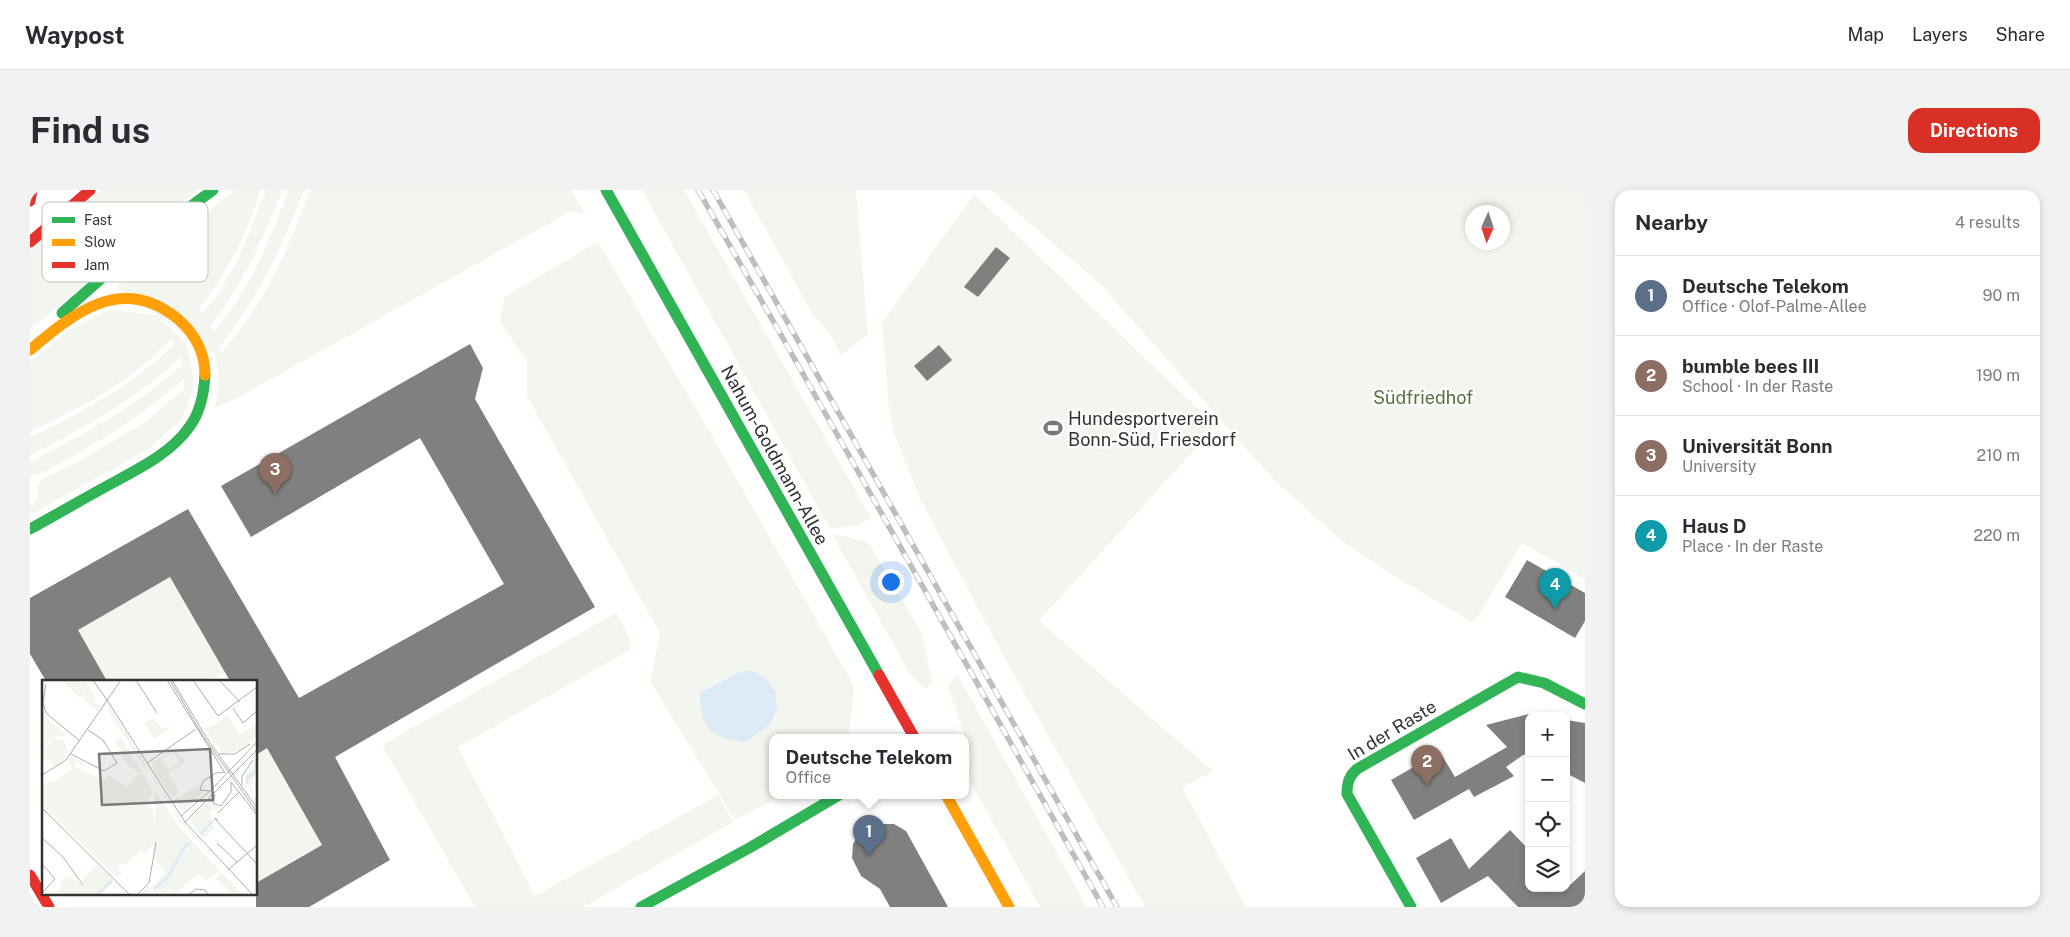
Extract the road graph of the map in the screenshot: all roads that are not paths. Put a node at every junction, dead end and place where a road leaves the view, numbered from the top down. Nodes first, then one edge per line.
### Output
1 (32, 190) edge
2 (90, 190) edge
3 (213, 190) edge
4 (606, 190) edge
5 (30, 201) edge
6 (76, 202) edge
7 (197, 202) edge
8 (42, 232) edge
9 (30, 242) edge
10 (95, 282) edge
11 (30, 343) edge
12 (30, 350) edge
13 (30, 529) edge
14 (1585, 704) edge
15 (912, 734) edge
16 (832, 799) edge
17 (948, 799) edge
18 (30, 875) edge
19 (49, 907) edge
20 (641, 907) edge
21 (1009, 907) edge
22 (1411, 907) edge

1 - 5 main road
2 - 6 main road
3 - 7 main road
4 - 15 main road, Nahum-Goldmann-Allee
8 - 9 main road
10 - 11 main road
12 - 13 main road
14 - 22 main road, In der Raste
16 - 20 main road
17 - 21 main road
18 - 19 main road

